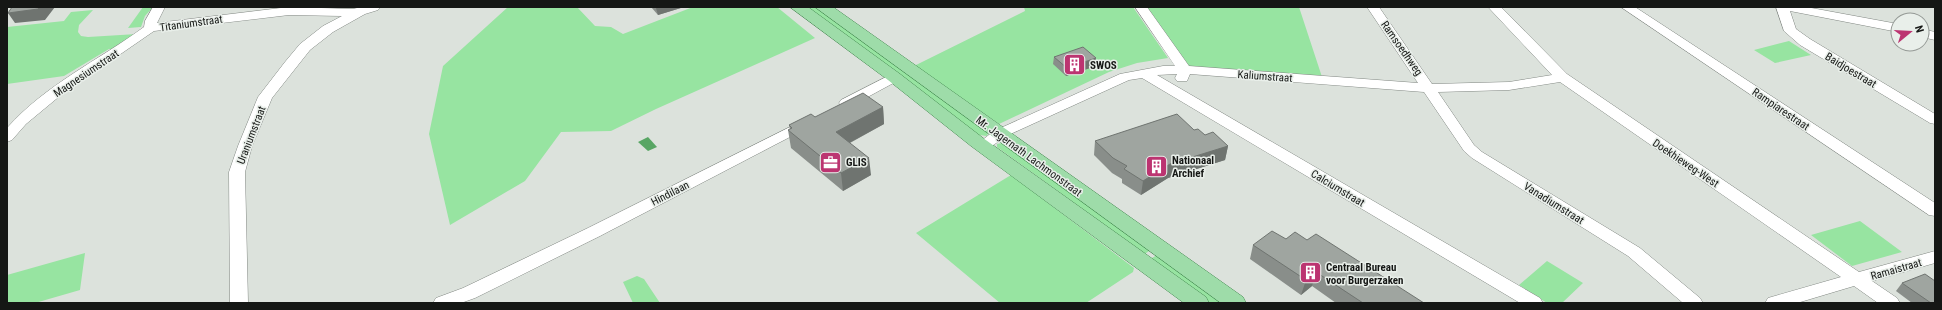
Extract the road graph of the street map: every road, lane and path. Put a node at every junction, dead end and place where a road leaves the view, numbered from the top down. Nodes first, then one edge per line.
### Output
1 (159, 7) edge
2 (798, 7) edge
3 (824, 7) edge
4 (1141, 7) edge
5 (1373, 7) edge
6 (1494, 7) edge
7 (1627, 7) edge
8 (1782, 7) edge
9 (1786, 7) edge
10 (367, 9) edge
11 (1890, 26) edge
12 (150, 28) junction
13 (1185, 70) junction
14 (1143, 73) junction
15 (894, 77) junction
16 (1562, 77) junction
17 (1430, 89) junction
18 (1175, 91) junction
19 (836, 108) edge
20 (822, 115) edge
21 (1935, 120) edge
22 (999, 134) junction
23 (7, 137) edge
24 (983, 145) junction
25 (1935, 211) edge
26 (1935, 258) edge
27 (1858, 280) junction
28 (238, 303) edge
29 (442, 303) edge
30 (1199, 303) edge
31 (1236, 303) edge
32 (1534, 303) edge
33 (1694, 303) edge
34 (1774, 303) edge
35 (1891, 303) edge

1 - 12 street
2 - 15 main road, Mr. Jagernath Lachmonstraat
3 - 22 main road, Mr. Jagernath Lachmonstraat
4 - 13 street
5 - 17 street, Ramsoedhweg
6 - 16 street, Doekhieweg-West
7 - 25 street, Rampiarestraat
8 - 21 street, Baidjoestraat
9 - 11 street
10 - 12 street, Titaniumstraat
10 - 28 street, Uraniumstraat
12 - 23 street, Magnesiumstraat
13 - 14 street, Kaliumstraat
13 - 17 street, Kaliumstraat
13 - 18 street
14 - 18 street, Calciumstraat
14 - 22 street, Kaliumstraat
15 - 19 street
15 - 24 main road, Mr. Jagernath Lachmonstraat
16 - 17 street, Kaliumstraat
16 - 27 street, Doekhieweg-West
17 - 33 street, Vanadiumstraat
18 - 32 street, Calciumstraat
20 - 29 street, Hindilaan
22 - 24 street, Kaliumstraat
22 - 31 main road, Mr. Jagernath Lachmonstraat
24 - 30 main road, Mr. Jagernath Lachmonstraat
26 - 27 street, Ramaistraat
27 - 34 street, Ramaistraat
27 - 35 street, Doekhieweg-West

